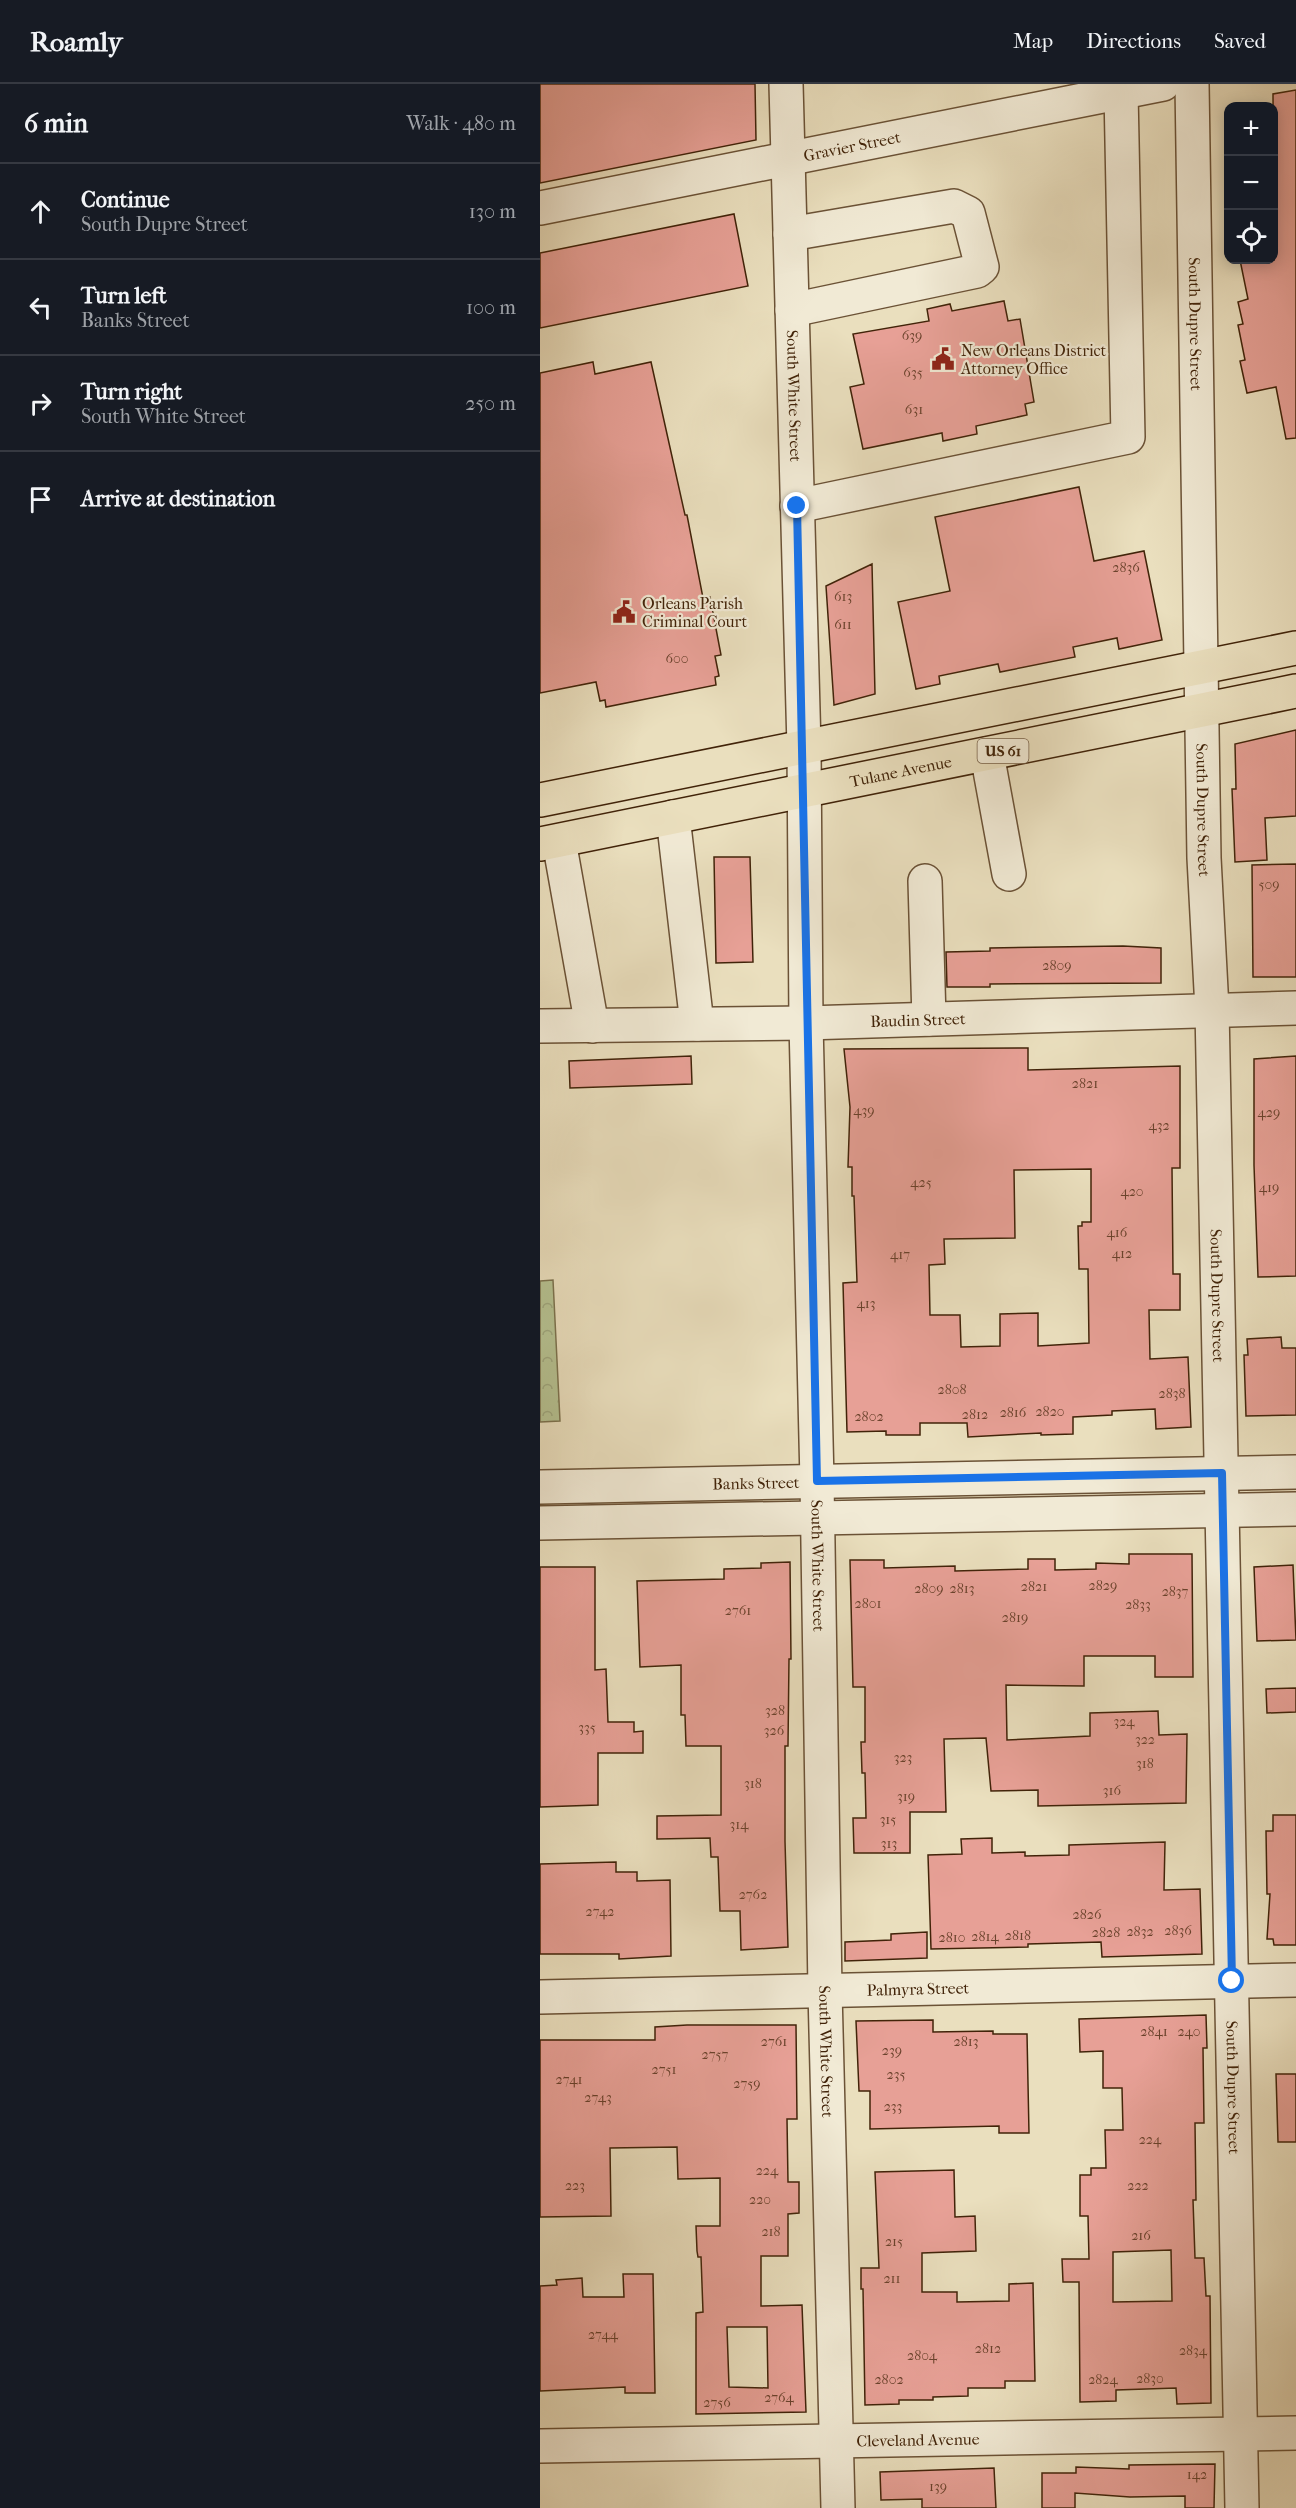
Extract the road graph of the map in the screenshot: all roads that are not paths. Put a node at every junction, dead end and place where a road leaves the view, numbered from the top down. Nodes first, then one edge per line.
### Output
1 (786, 84) edge
2 (1163, 84) edge
3 (1192, 84) edge
4 (1121, 92) junction
5 (788, 159) junction
6 (540, 208) edge
7 (790, 234) junction
8 (792, 310) junction
9 (797, 506) junction
10 (1296, 648) edge
11 (1202, 667) junction
12 (1296, 691) edge
13 (1202, 710) junction
14 (804, 747) junction
15 (987, 754) junction
16 (804, 791) junction
17 (540, 800) edge
18 (673, 817) junction
19 (550, 843) edge
20 (1009, 874) dead end
21 (925, 880) dead end
22 (1296, 1008) edge
23 (1212, 1009) junction
24 (929, 1018) junction
25 (806, 1023) junction
26 (697, 1024) junction
27 (540, 1026) edge
28 (592, 1026) junction
29 (1296, 1472) edge
30 (1222, 1473) junction
31 (817, 1481) junction
32 (540, 1487) edge
33 (1296, 1509) edge
34 (1222, 1510) junction
35 (817, 1518) junction
36 (540, 1523) edge
37 (1296, 1980) edge
38 (1232, 1981) junction
39 (825, 1991) junction
40 (540, 1997) edge
41 (1296, 2433) edge
42 (1241, 2434) junction
43 (837, 2441) junction
44 (540, 2446) edge
45 (838, 2508) edge
46 (1242, 2508) edge

1 - 5 street, South White Street
2 - 4 street, Gravier Street
3 - 11 street, South Dupre Street
4 - 5 street, Gravier Street
4 - 9 street
5 - 6 street, Gravier Street
5 - 7 street, South White Street
7 - 8 street, South White Street
7 - 8 street
8 - 9 street, South White Street
9 - 14 street, South White Street
10 - 11 main road
11 - 13 street, South Dupre Street
11 - 14 main road
12 - 13 main road, Tulane Avenue / US 61
13 - 15 main road, Tulane Avenue / US 61
13 - 23 street, South Dupre Street
14 - 16 street, South White Street
14 - 17 main road
15 - 16 main road, Tulane Avenue / US 61
15 - 20 street
16 - 18 main road, Tulane Avenue / US 61
16 - 25 street, South White Street
18 - 19 main road, Tulane Avenue / US 61
18 - 26 street
19 - 28 street
21 - 24 street
22 - 23 street, Baudin Street
23 - 24 street, Baudin Street
23 - 30 street, South Dupre Street
24 - 25 street, Baudin Street
25 - 26 street, Baudin Street
25 - 31 street, South White Street
26 - 28 street, Baudin Street
27 - 28 street, Baudin Street
29 - 30 street, Banks Street
30 - 31 street, Banks Street
30 - 34 street, South Dupre Street
31 - 32 street, Banks Street
31 - 35 street, South White Street
33 - 34 street
34 - 35 street
34 - 38 street, South Dupre Street
35 - 36 street
35 - 39 street, South White Street
37 - 38 street, Palmyra Street
38 - 39 street, Palmyra Street
38 - 42 street, South Dupre Street
39 - 40 street, Palmyra Street
39 - 43 street, South White Street
41 - 42 street, Cleveland Avenue
42 - 43 street, Cleveland Avenue
42 - 46 street, South Dupre Street
43 - 44 street, Cleveland Avenue
43 - 45 street, South White Street

